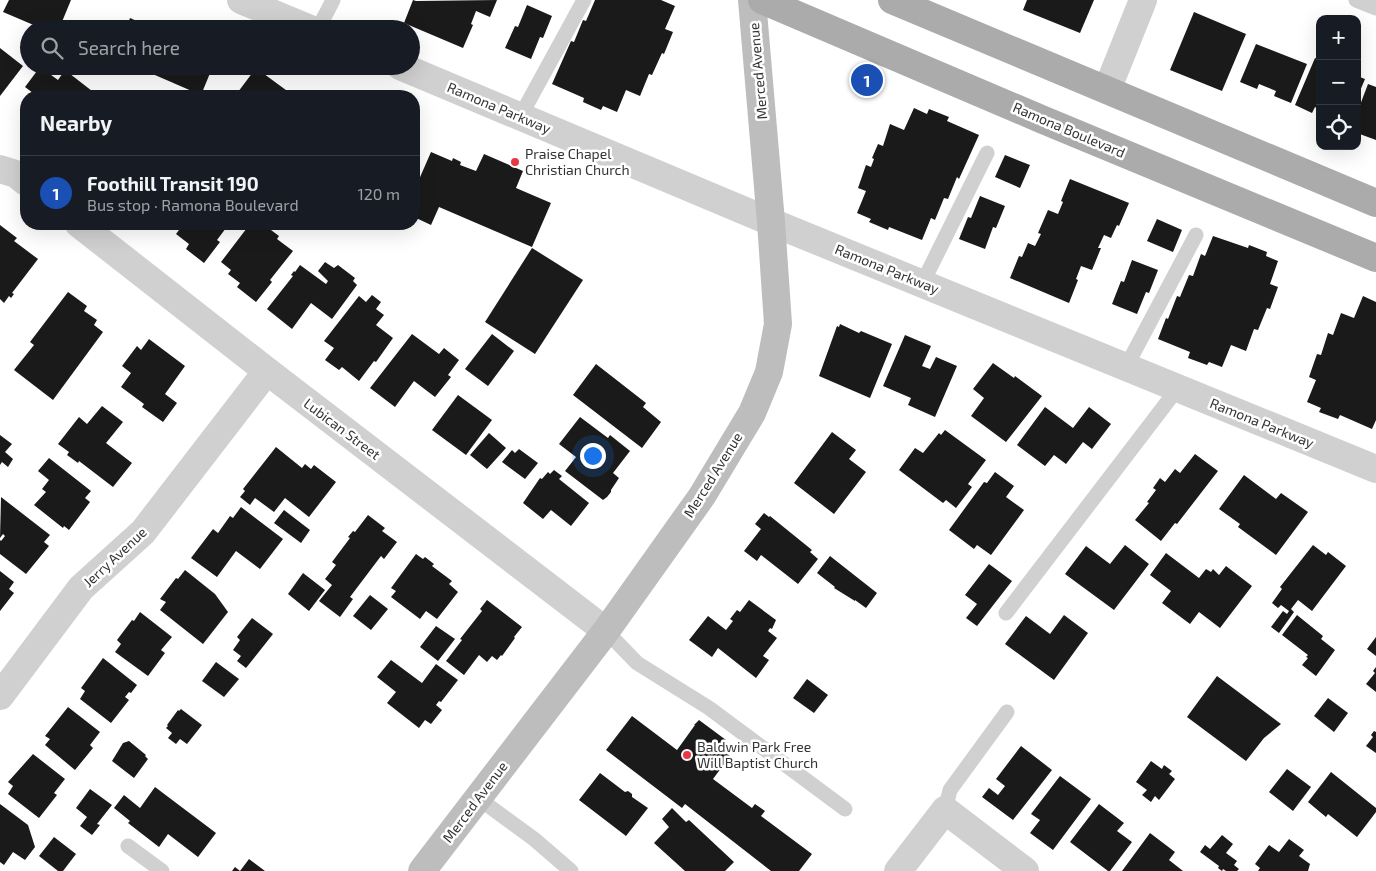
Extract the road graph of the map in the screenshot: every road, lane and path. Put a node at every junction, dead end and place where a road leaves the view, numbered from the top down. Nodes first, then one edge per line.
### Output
1 (241, 0) edge
2 (333, 0) edge
3 (584, 0) edge
4 (752, 0) edge
5 (762, 0) edge
6 (892, 0) edge
7 (1143, 0) edge
8 (1356, 0) edge
9 (1376, 8) edge
10 (289, 20) edge
11 (323, 20) edge
12 (420, 74) edge
13 (1107, 90) junction
14 (520, 117) junction
15 (987, 153) dead end
16 (0, 169) edge
17 (20, 177) edge
18 (1376, 203) edge
19 (771, 222) junction
20 (87, 230) edge
21 (1196, 235) dead end
22 (1376, 258) edge
23 (922, 284) junction
24 (1126, 367) junction
25 (267, 372) junction
26 (1178, 388) junction
27 (1376, 469) edge
28 (1006, 613) dead end
29 (606, 631) junction
30 (0, 696) edge
31 (1007, 712) dead end
32 (478, 798) junction
33 (845, 810) dead end
34 (945, 810) junction
35 (128, 846) dead end
36 (162, 871) edge
37 (422, 871) edge
38 (571, 871) edge
39 (898, 871) edge
40 (1025, 871) edge

1 - 10 street
2 - 11 lane
3 - 14 lane
4 - 19 street, Merced Avenue
5 - 22 main road, Ramona Boulevard
6 - 13 main road
7 - 13 street
8 - 9 lane
12 - 14 street, Ramona Parkway
13 - 18 main road
14 - 19 street, Ramona Parkway
15 - 23 lane
16 - 17 street
19 - 23 street, Ramona Parkway
19 - 29 street, Merced Avenue
20 - 25 street, Lubican Street
21 - 24 lane
23 - 24 street, Ramona Parkway
24 - 26 street, Ramona Parkway
25 - 29 street, Lubican Street
25 - 30 street, Jerry Avenue
26 - 27 street, Ramona Parkway
26 - 28 lane
29 - 32 street, Merced Avenue
29 - 33 lane
31 - 34 lane
32 - 37 street, Merced Avenue
32 - 38 lane
34 - 39 street
34 - 40 street
35 - 36 lane

